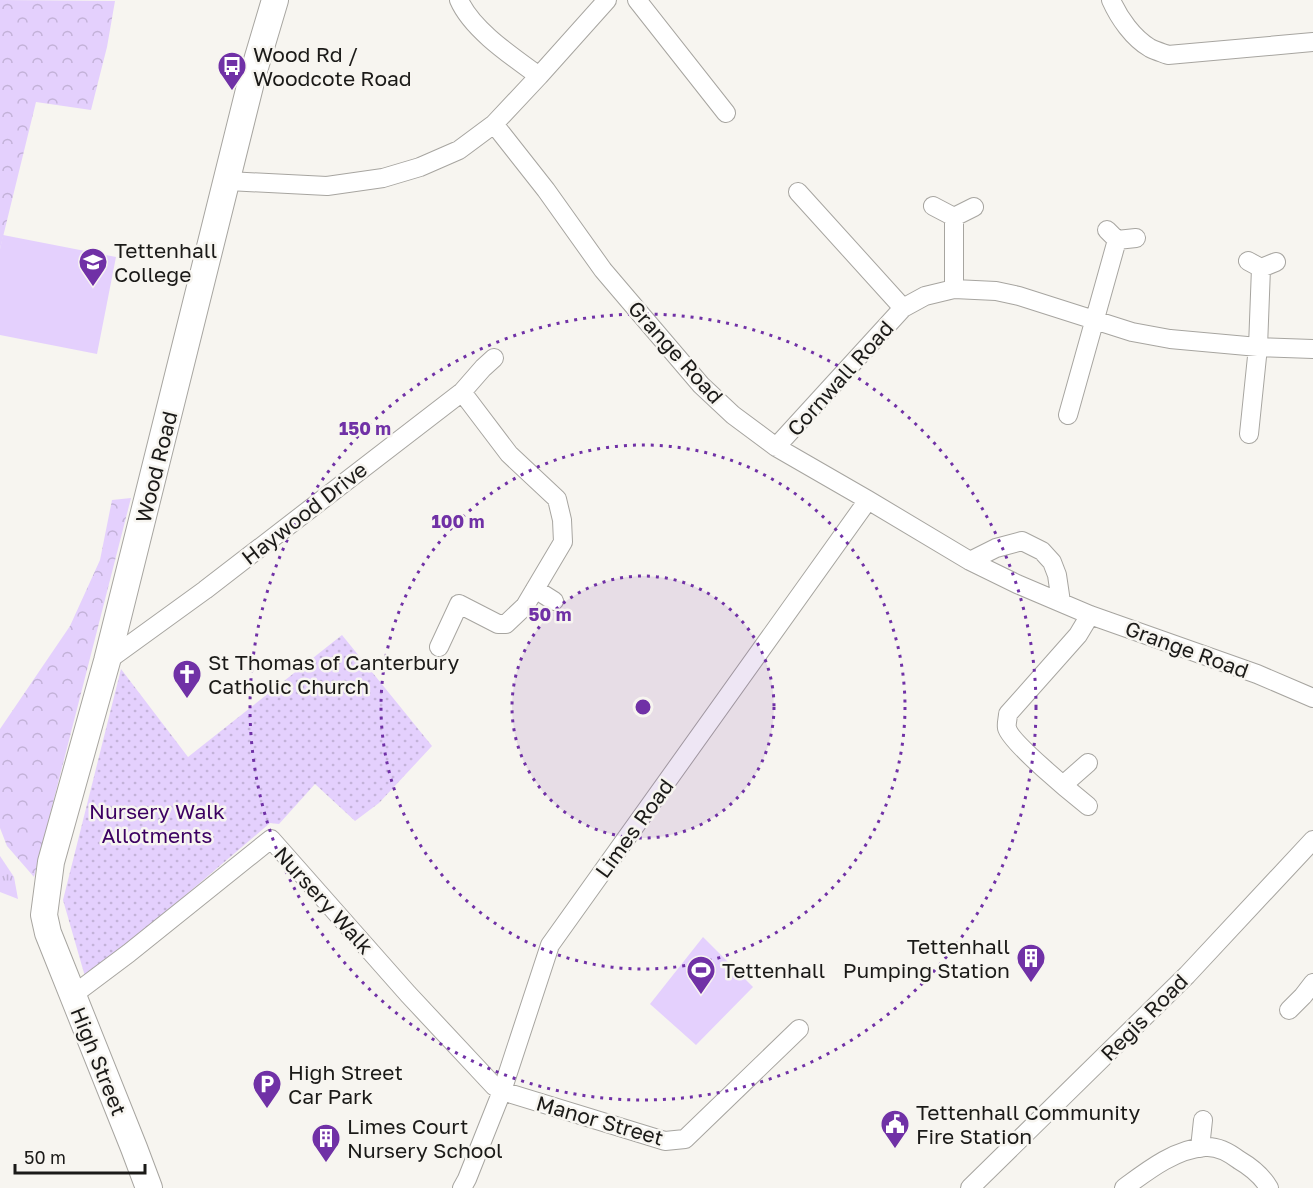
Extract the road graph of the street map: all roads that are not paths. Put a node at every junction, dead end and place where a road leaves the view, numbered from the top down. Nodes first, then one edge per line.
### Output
1 (275, 0) edge
2 (459, 0) edge
3 (607, 0) edge
4 (637, 0) edge
5 (1111, 0) edge
6 (1313, 42) edge
7 (539, 76) junction
8 (726, 113) dead end
9 (494, 124) junction
10 (228, 181) junction
11 (798, 192) dead end
12 (933, 206) dead end
13 (974, 207) dead end
14 (954, 217) junction
15 (1136, 238) dead end
16 (1262, 264) dead end
17 (954, 289) junction
18 (903, 308) junction
19 (1095, 320) junction
20 (1258, 347) junction
21 (1313, 349) edge
22 (494, 358) dead end
23 (462, 392) junction
24 (1068, 415) dead end
25 (1249, 435) dead end
26 (776, 447) junction
27 (868, 500) junction
28 (970, 561) junction
29 (535, 589) junction
30 (554, 601) dead end
31 (1061, 602) junction
32 (1090, 615) junction
33 (439, 647) dead end
34 (107, 661) junction
35 (1313, 698) edge
36 (1088, 763) dead end
37 (1063, 785) junction
38 (1088, 806) dead end
39 (1309, 853) edge
40 (48, 933) joint
41 (73, 995) junction
42 (1310, 995) edge
43 (1289, 1010) dead end
44 (799, 1029) dead end
45 (502, 1091) junction
46 (1203, 1120) dead end
47 (1200, 1148) junction
48 (148, 1188) edge
49 (462, 1188) edge
50 (970, 1188) edge
51 (1124, 1188) edge
52 (1269, 1188) edge

1 - 10 street, Wood Road
2 - 7 street
3 - 7 street
4 - 8 street
5 - 6 street
7 - 9 street
9 - 10 street
9 - 26 street, Grange Road
10 - 34 street, Wood Road
11 - 18 street, Cornwall Road
12 - 14 street
13 - 14 street
14 - 17 street
15 - 19 street
16 - 20 street
17 - 18 street, Cornwall Road
17 - 19 street, Cornwall Road
18 - 26 street, Cornwall Road
19 - 20 street, Cornwall Road
19 - 24 street
20 - 21 street, Cornwall Road
20 - 25 street
22 - 23 street, Haywood Drive
23 - 29 street
23 - 34 street, Haywood Drive
26 - 27 street, Grange Road
27 - 28 street, Grange Road
27 - 45 street, Limes Road
28 - 31 street, Grange Road
28 - 31 street
29 - 30 street
29 - 33 street
31 - 32 street, Grange Road
32 - 35 street, Grange Road
32 - 37 street
34 - 40 street, Wood Road
36 - 37 street
37 - 38 street
39 - 50 street, Regis Road
40 - 41 street, High Street
41 - 45 street, Nursery Walk
41 - 48 street, High Street
42 - 43 street
44 - 45 street, Manor Street
45 - 49 street, Limes Road
46 - 47 street
47 - 51 street
47 - 52 street

